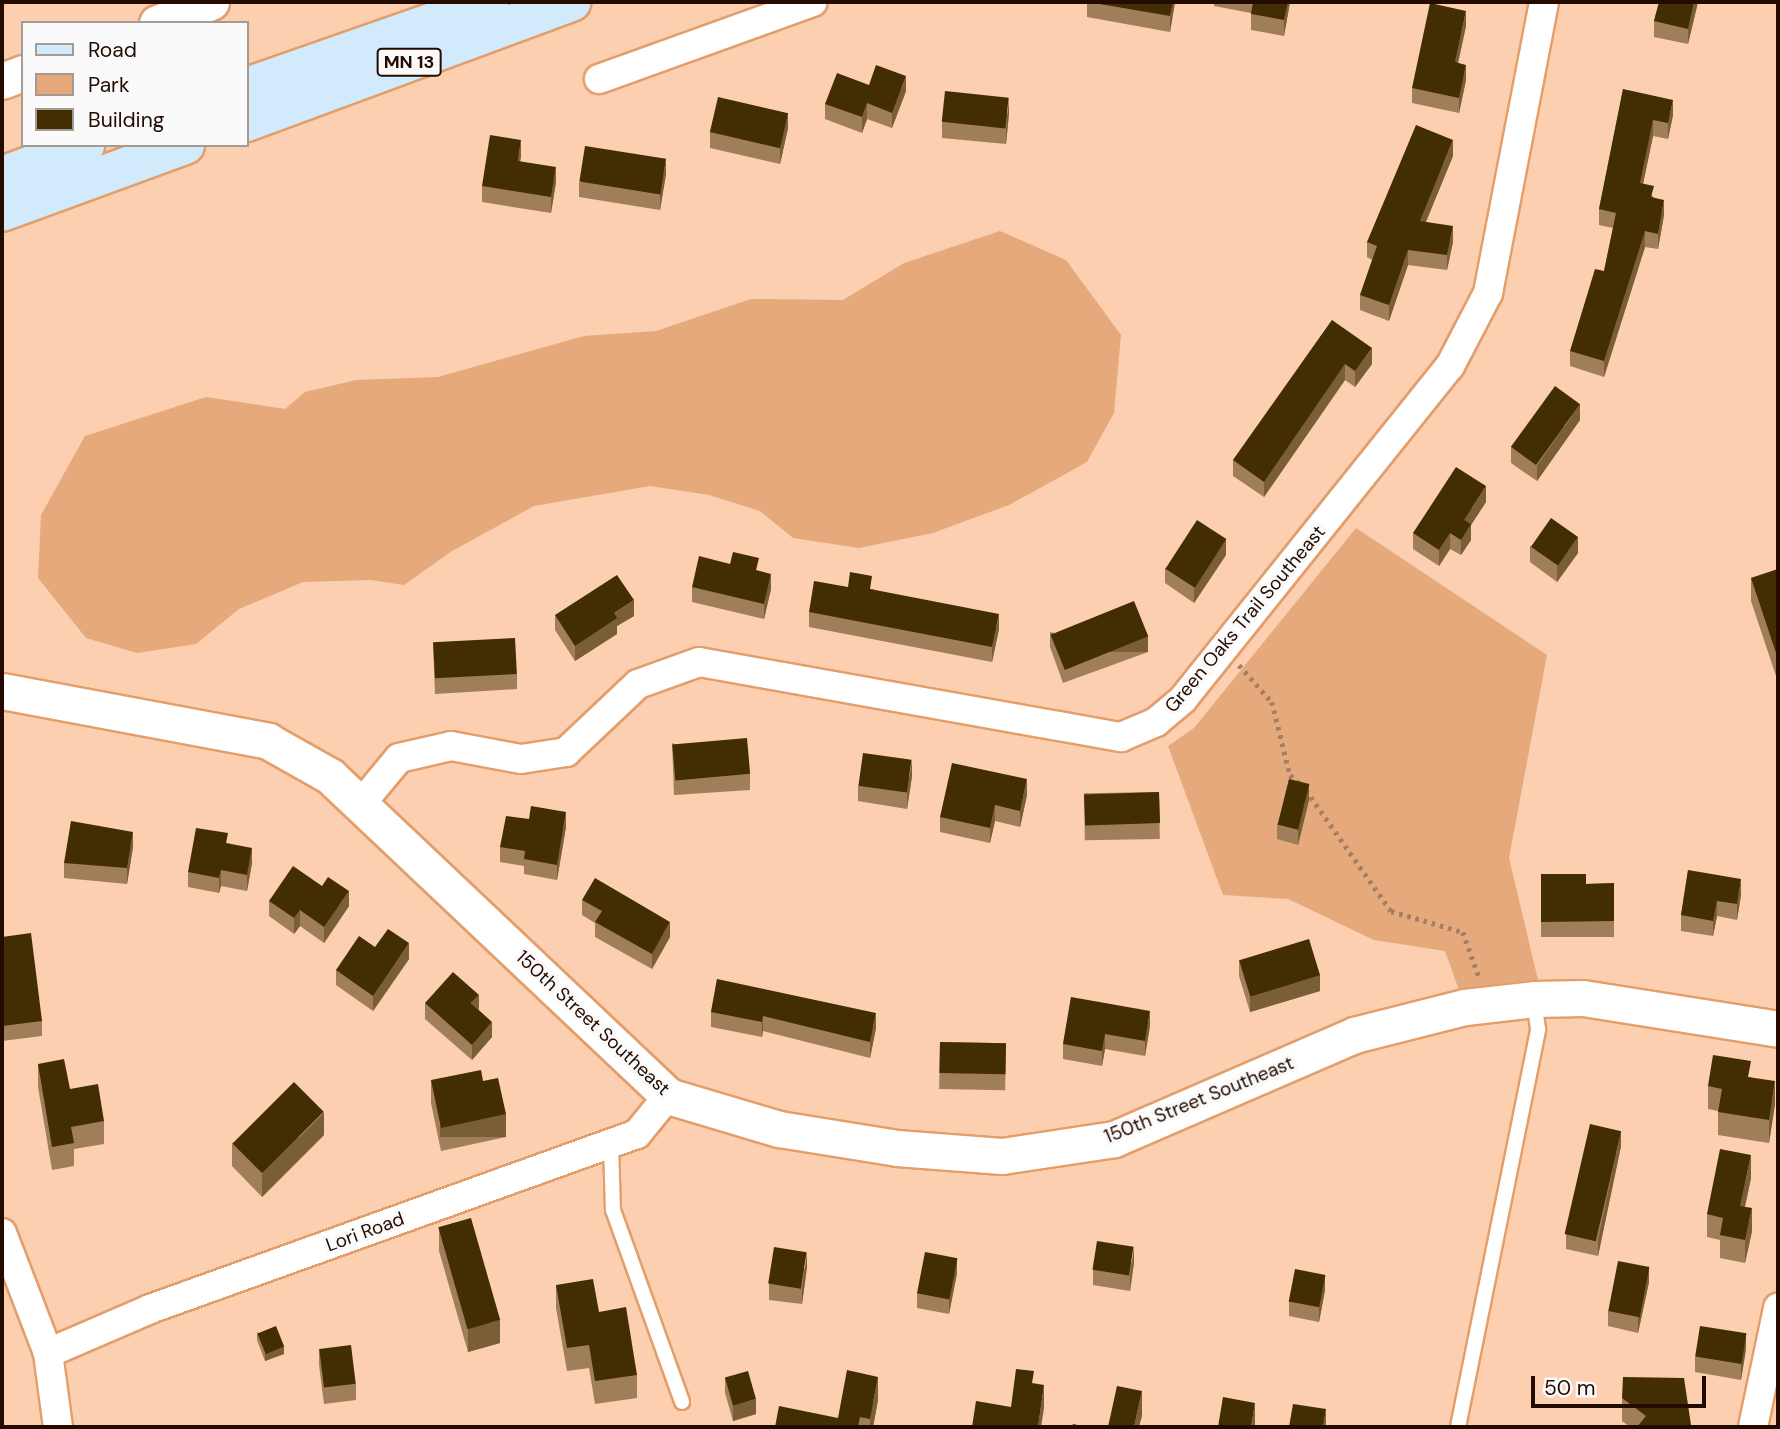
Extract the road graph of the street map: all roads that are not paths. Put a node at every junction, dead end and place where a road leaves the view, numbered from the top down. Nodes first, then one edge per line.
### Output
1 (211, 2) edge
2 (490, 2) edge
3 (571, 2) edge
4 (813, 2) edge
5 (1544, 2) edge
6 (162, 21) edge
7 (21, 75) edge
8 (599, 79) dead end
9 (2, 81) edge
10 (248, 87) edge
11 (248, 122) edge
12 (80, 147) edge
13 (180, 147) edge
14 (2, 176) edge
15 (2, 212) edge
16 (2, 691) edge
17 (360, 805) junction
18 (1535, 999) junction
19 (1778, 1028) edge
20 (668, 1096) junction
21 (611, 1144) junction
22 (2, 1233) edge
23 (1778, 1308) edge
24 (48, 1353) junction
25 (682, 1402) dead end
26 (58, 1427) edge
27 (1458, 1427) edge
28 (1753, 1427) edge

1 - 6 street
2 - 10 main road, MN 13
3 - 11 main road, MN 13
4 - 8 street
5 - 17 street, Green Oaks Trail Southeast
7 - 9 street
12 - 14 main road
13 - 15 main road
16 - 17 street, 150th Street Southeast
17 - 20 street, 150th Street Southeast
18 - 19 street, 150th Street Southeast
18 - 20 street, 150th Street Southeast
18 - 27 lane
20 - 21 street, Lori Road
21 - 24 street, Lori Road
21 - 25 lane
22 - 24 street
23 - 28 street
24 - 26 street

